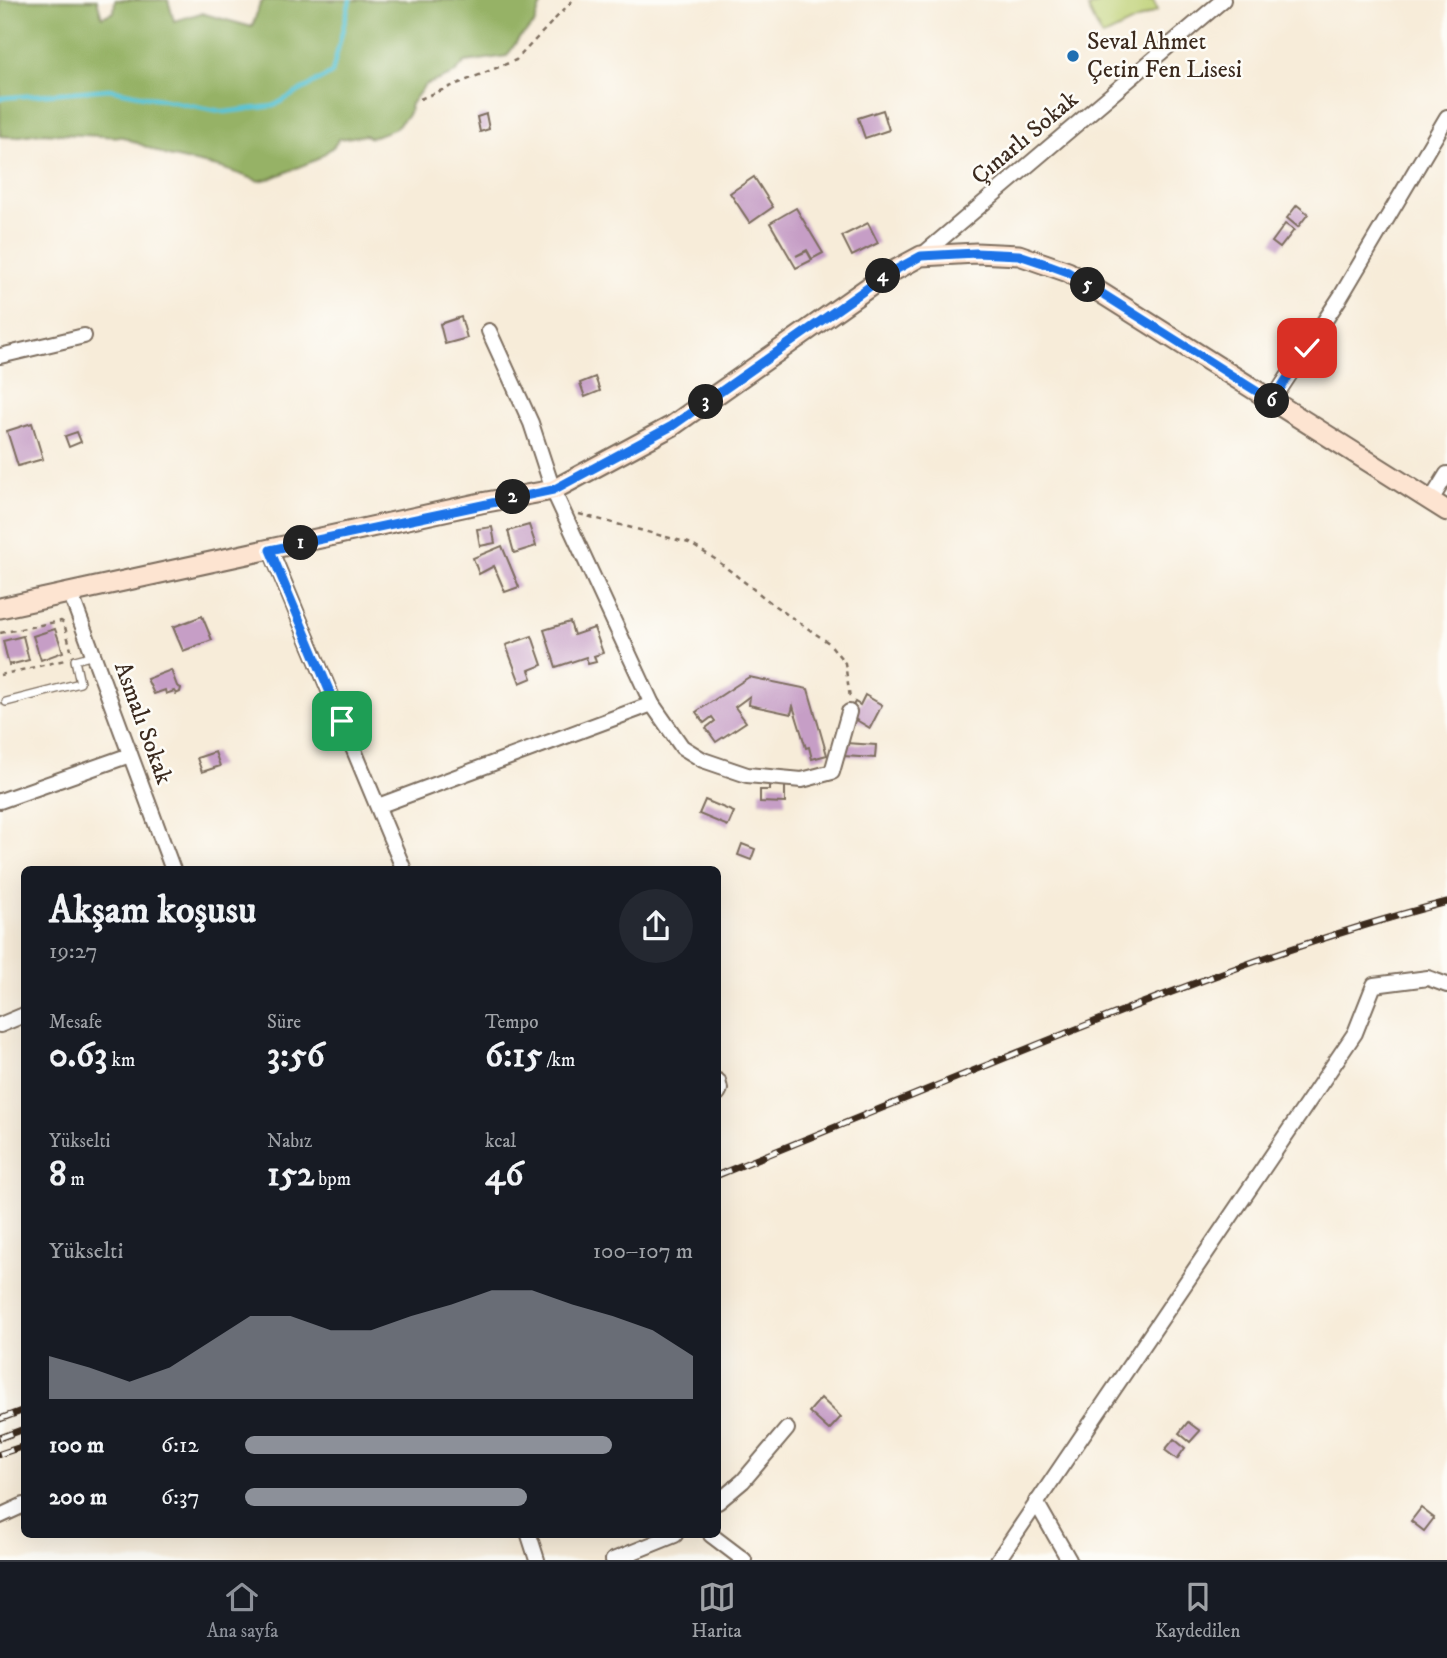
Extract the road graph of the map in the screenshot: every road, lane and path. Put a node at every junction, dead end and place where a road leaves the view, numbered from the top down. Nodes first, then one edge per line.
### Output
1 (573, 0) edge
2 (1223, 0) edge
3 (420, 99) dead end
4 (1447, 117) edge
5 (921, 256) junction
6 (489, 331) dead end
7 (84, 336) dead end
8 (0, 356) edge
9 (1272, 401) junction
10 (1447, 474) edge
11 (553, 490) junction
12 (1439, 506) edge
13 (563, 510) junction
14 (270, 550) junction
15 (70, 592) junction
16 (0, 608) edge
17 (0, 633) edge
18 (94, 655) junction
19 (0, 675) edge
20 (6, 702) dead end
21 (652, 704) junction
22 (849, 712) joint
23 (130, 755) junction
24 (0, 801) edge
25 (378, 806) junction
26 (172, 866) edge
27 (398, 866) edge
28 (1447, 985) edge
29 (21, 1016) edge
30 (0, 1025) edge
31 (787, 1429) dead end
32 (721, 1500) edge
33 (1036, 1502) junction
34 (21, 1506) edge
35 (0, 1516) edge
36 (530, 1538) edge
37 (668, 1538) edge
38 (715, 1538) edge
39 (537, 1560) edge
40 (613, 1560) edge
41 (744, 1560) edge
42 (998, 1560) edge
43 (1069, 1560) edge

1 - 3 path
2 - 5 street, Çınarlı Sokak
4 - 9 street
5 - 9 street
5 - 11 street
6 - 11 street
7 - 8 street
9 - 12 street
10 - 12 street
11 - 13 street
11 - 14 street
13 - 21 street
13 - 22 path
14 - 15 street
14 - 25 street
15 - 16 street
15 - 18 street, Asmalı Sokak
17 - 19 path
18 - 20 lane
18 - 23 street, Asmalı Sokak
21 - 22 street
21 - 25 street
23 - 24 street
23 - 26 street, Asmalı Sokak
25 - 27 street
28 - 33 street
29 - 30 street
31 - 32 street
33 - 42 street
33 - 43 street
34 - 35 street
36 - 39 street
37 - 40 street
38 - 41 street

